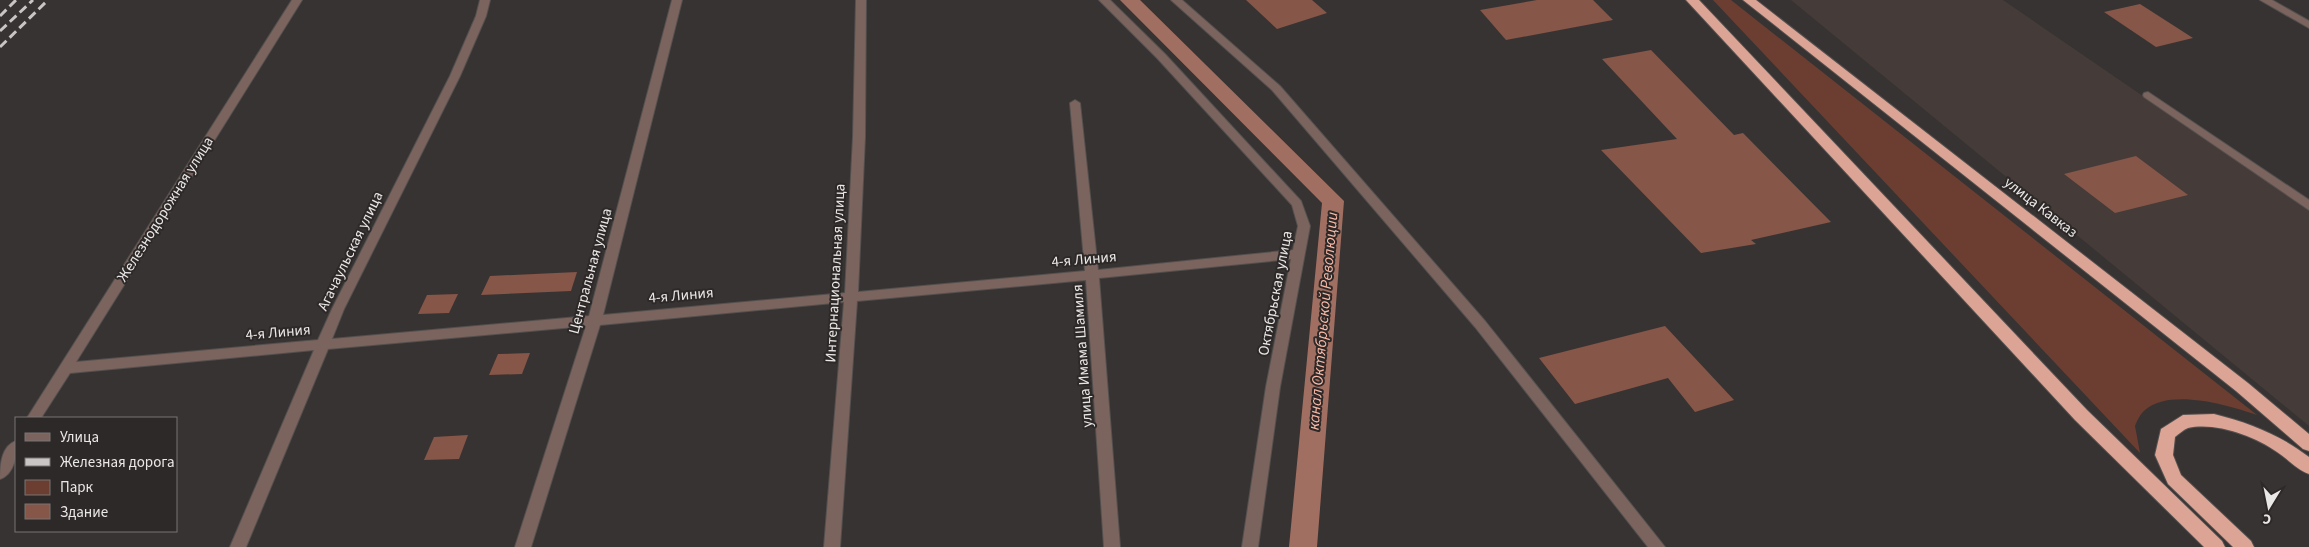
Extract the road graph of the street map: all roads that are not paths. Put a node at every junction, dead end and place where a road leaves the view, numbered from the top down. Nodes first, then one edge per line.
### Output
1 (297, 0) edge
2 (485, 0) edge
3 (678, 0) edge
4 (861, 0) edge
5 (1104, 0) edge
6 (1176, 0) edge
7 (1692, 0) edge
8 (1749, 0) edge
9 (2264, 0) edge
10 (2309, 25) edge
11 (2148, 95) dead end
12 (1075, 103) dead end
13 (2309, 206) edge
14 (1300, 254) junction
15 (1092, 275) junction
16 (852, 297) junction
17 (595, 319) junction
18 (323, 344) junction
19 (65, 368) junction
20 (35, 417) edge
21 (2309, 444) edge
22 (15, 449) edge
23 (2309, 467) edge
24 (0, 473) edge
25 (238, 547) edge
26 (523, 547) edge
27 (832, 547) edge
28 (1112, 547) edge
29 (1250, 547) edge
30 (1657, 547) edge
31 (2216, 547) edge
32 (2244, 547) edge

1 - 19 street, Железнодорожная улица
2 - 18 street, Агачаульская улица
3 - 17 street, Центральная улица
4 - 16 street, Интернациональная улица
5 - 14 street, Октябрьская улица
6 - 30 street
7 - 31 highway
8 - 21 highway, улица Кавказ
9 - 10 street
11 - 13 street
12 - 15 street, улица Имама Шамиля
14 - 15 street, 4-я Линия
14 - 29 street, Октябрьская улица
15 - 16 street, 4-я Линия
15 - 28 street, улица Имама Шамиля
16 - 17 street, 4-я Линия
16 - 27 street, Интернациональная улица
17 - 18 street, 4-я Линия
17 - 26 street, Центральная улица
18 - 19 street, 4-я Линия
18 - 25 street, Агачаульская улица
19 - 20 street, Железнодорожная улица
22 - 24 street
23 - 32 highway

